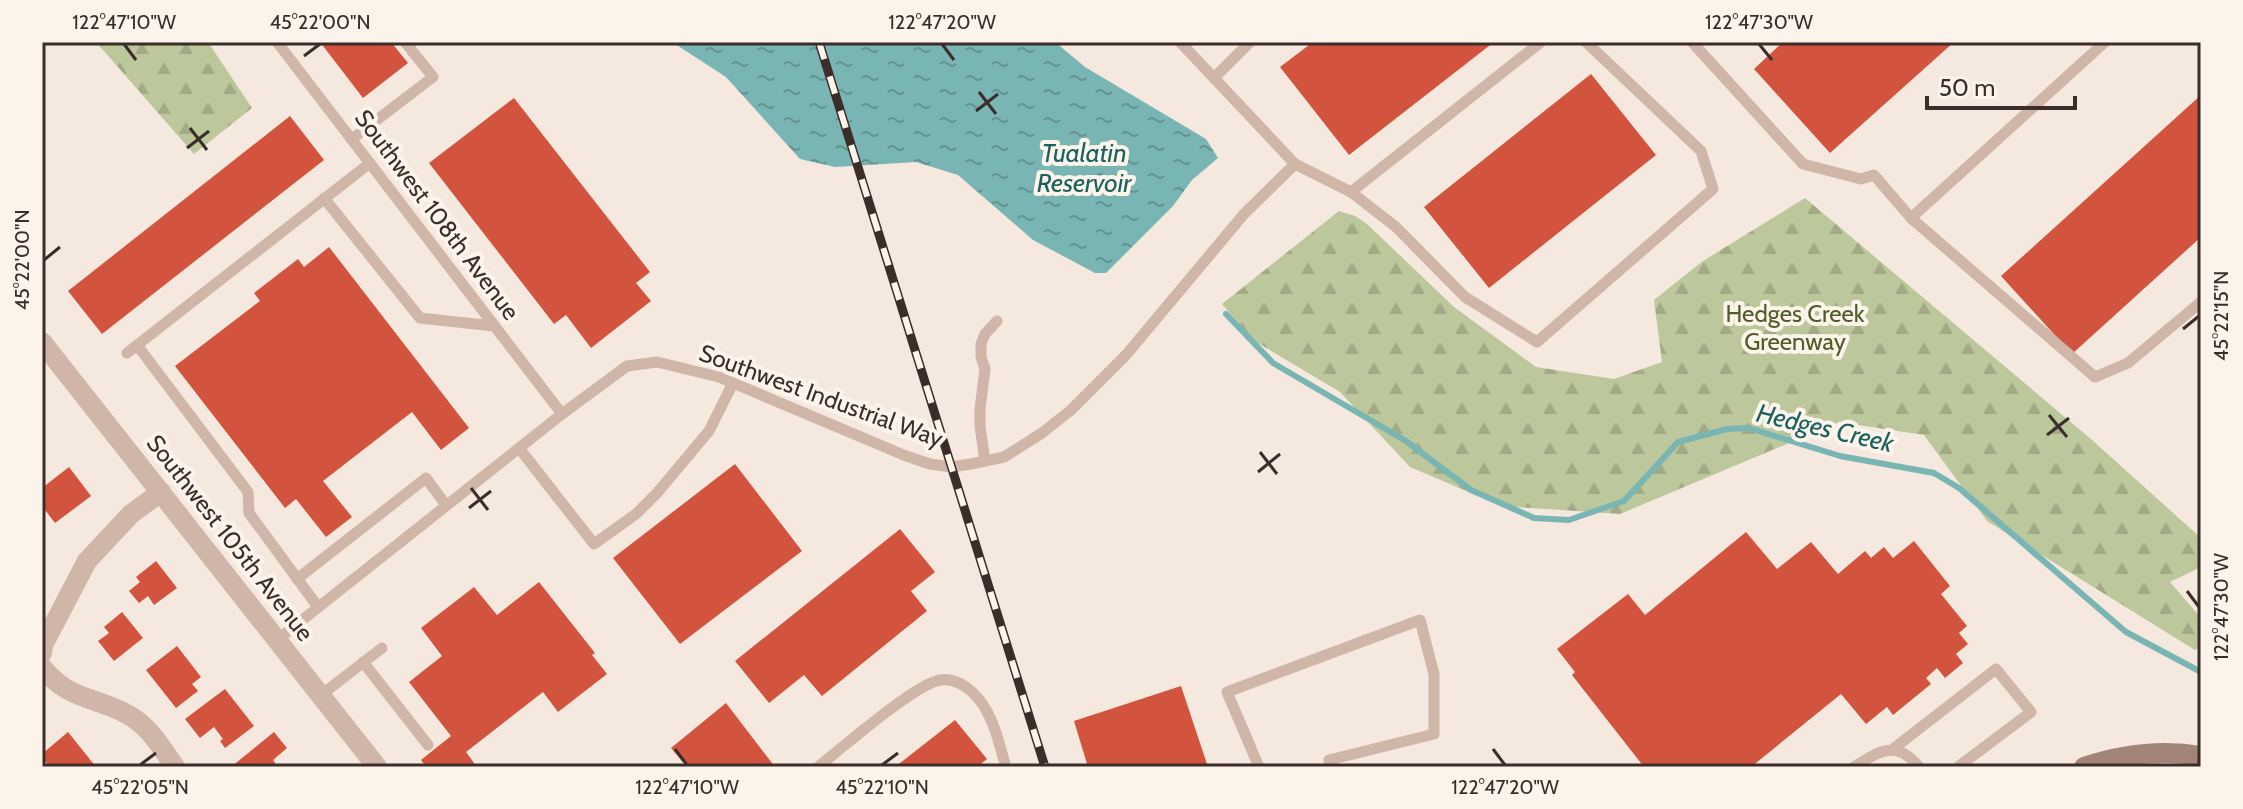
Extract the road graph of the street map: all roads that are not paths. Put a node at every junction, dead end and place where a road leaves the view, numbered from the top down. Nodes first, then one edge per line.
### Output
1 (277, 42) edge
2 (405, 42) edge
3 (1180, 42) edge
4 (1250, 42) edge
5 (1541, 42) edge
6 (1586, 42) edge
7 (1692, 42) edge
8 (2105, 42) edge
9 (1214, 78) junction
10 (352, 139) junction
11 (370, 163) junction
12 (1295, 164) junction
13 (1351, 192) junction
14 (324, 198) junction
15 (1911, 218) junction
16 (2201, 302) edge
17 (997, 321) dead end
18 (494, 326) junction
19 (42, 342) edge
20 (137, 345) junction
21 (127, 353) dead end
22 (733, 383) junction
23 (562, 414) junction
24 (519, 448) junction
25 (985, 461) junction
26 (161, 492) junction
27 (446, 505) junction
28 (297, 579) junction
29 (318, 607) junction
30 (277, 640) junction
31 (382, 648) dead end
32 (42, 653) edge
33 (363, 662) junction
34 (42, 667) edge
35 (321, 695) junction
36 (428, 745) dead end
37 (1893, 749) junction
38 (2201, 756) edge
39 (175, 767) edge
40 (377, 767) edge
41 (818, 767) edge
42 (1006, 767) edge
43 (1259, 767) edge
44 (1330, 767) edge
45 (1854, 767) edge
46 (1919, 767) edge
47 (1958, 767) edge
48 (2084, 767) edge

1 - 10 lane, Southwest 108th Avenue
2 - 10 lane
3 - 9 lane
4 - 9 lane
5 - 13 lane
6 - 13 lane
7 - 15 lane
8 - 15 lane
9 - 12 lane
10 - 11 lane, Southwest 108th Avenue
11 - 14 lane
11 - 18 lane, Southwest 108th Avenue
12 - 13 lane
12 - 25 lane, Southwest Industrial Way
14 - 18 lane
14 - 20 lane
15 - 16 lane
17 - 25 lane
18 - 23 lane, Southwest 108th Avenue
19 - 26 street, Southwest 105th Avenue
20 - 21 lane
20 - 28 lane
22 - 23 lane, Southwest Industrial Way
22 - 24 lane
22 - 25 lane, Southwest Industrial Way
23 - 24 lane, Southwest Industrial Way
24 - 27 lane, Southwest Industrial Way
26 - 30 street, Southwest 105th Avenue
26 - 32 street
27 - 28 lane
27 - 29 lane, Southwest Industrial Way
28 - 29 lane
29 - 30 lane, Southwest Industrial Way
30 - 35 street, Southwest 105th Avenue
31 - 33 lane
33 - 35 lane
33 - 36 lane
34 - 39 street
35 - 40 street, Southwest 105th Avenue
37 - 45 lane
37 - 46 lane
37 - 47 lane
38 - 48 main road
41 - 42 lane
43 - 44 lane

